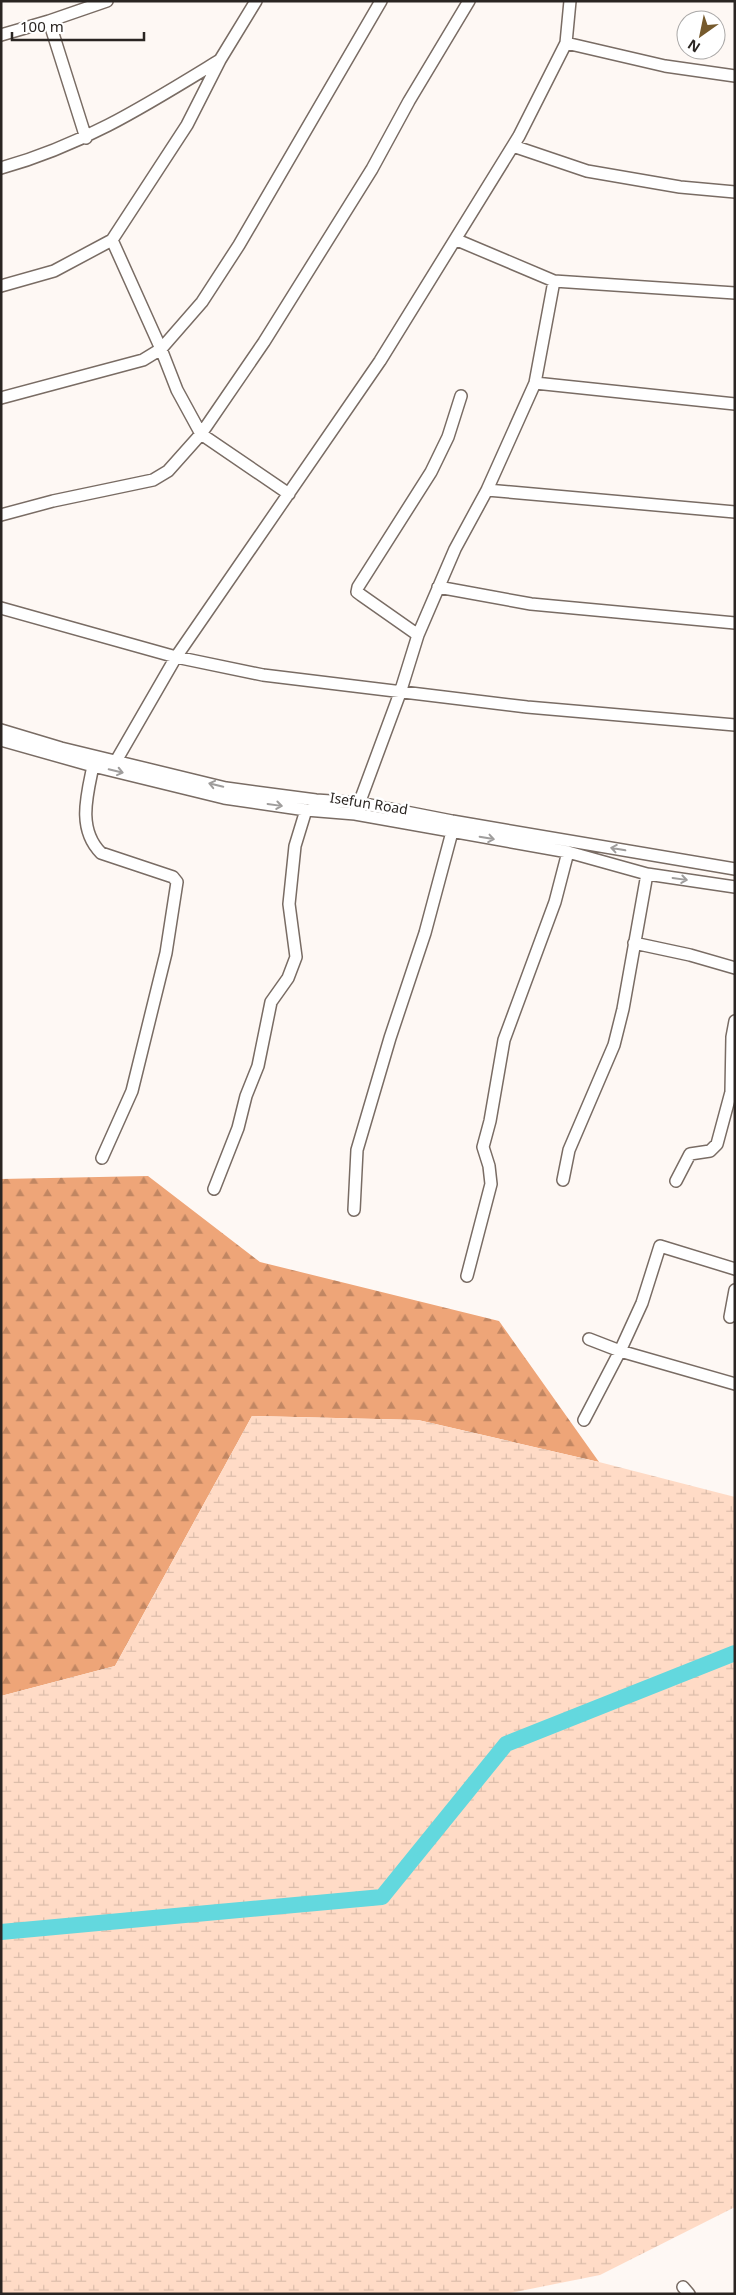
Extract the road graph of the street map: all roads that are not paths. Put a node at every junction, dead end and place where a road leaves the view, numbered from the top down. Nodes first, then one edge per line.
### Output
1 (107, 1) edge
2 (256, 1) edge
3 (380, 1) edge
4 (469, 1) edge
5 (570, 1) edge
6 (49, 21) junction
7 (1, 35) edge
8 (566, 43) junction
9 (220, 60) junction
10 (735, 76) edge
11 (86, 138) junction
12 (513, 146) junction
13 (1, 168) edge
14 (735, 192) edge
15 (112, 240) junction
16 (457, 240) junction
17 (554, 281) junction
18 (1, 286) edge
19 (735, 293) edge
20 (161, 349) junction
21 (535, 383) junction
22 (461, 396) dead end
23 (1, 398) edge
24 (735, 404) edge
25 (201, 434) junction
26 (487, 490) junction
27 (289, 494) junction
28 (735, 512) edge
29 (1, 515) edge
30 (438, 587) junction
31 (1, 608) edge
32 (735, 623) edge
33 (418, 635) junction
34 (176, 657) junction
35 (400, 693) junction
36 (735, 725) edge
37 (1, 730) edge
38 (1, 740) edge
39 (116, 761) junction
40 (93, 766) junction
41 (357, 808) junction
42 (306, 810) junction
43 (452, 832) junction
44 (568, 852) junction
45 (735, 869) edge
46 (647, 874) junction
47 (735, 887) edge
48 (634, 943) junction
49 (735, 968) edge
50 (735, 1021) edge
51 (733, 1093) edge
52 (102, 1158) dead end
53 (563, 1180) dead end
54 (676, 1181) dead end
55 (214, 1189) dead end
56 (354, 1210) dead end
57 (735, 1269) edge
58 (467, 1276) dead end
59 (735, 1290) edge
60 (730, 1317) dead end
61 (589, 1339) dead end
62 (620, 1351) junction
63 (735, 1384) edge
64 (584, 1420) dead end

1 - 6 street
2 - 9 street
3 - 20 street
4 - 25 street
5 - 8 street
6 - 7 street
6 - 11 street
8 - 10 street
8 - 12 street
9 - 11 street
9 - 15 street
11 - 13 street
12 - 14 street
12 - 16 street
15 - 18 street
15 - 20 street
16 - 17 street
16 - 27 street
17 - 19 street
17 - 21 street
20 - 23 street
20 - 25 street
21 - 24 street
21 - 26 street
22 - 33 street
25 - 27 street
25 - 29 street
26 - 28 street
26 - 30 street
27 - 34 street
30 - 32 street
30 - 33 street
31 - 34 street
33 - 35 street
34 - 35 street
34 - 39 street
35 - 36 street
35 - 41 street
37 - 39 street, Isefun Road
38 - 40 street, Isefun Road
41 -> 39 street, Isefun Road
40 -> 42 street, Isefun Road
40 - 52 street
41 - 42 street, Isefun Road
41 - 43 street, Isefun Road
45 -> 41 street, Isefun Road
42 - 55 street
43 -> 44 street, Isefun Road
43 - 56 street
44 - 46 street, Isefun Road
44 - 58 street
46 -> 47 street, Isefun Road
46 - 48 street
48 - 49 street
48 - 53 street
50 - 51 street
51 - 54 street
57 - 62 street
59 - 60 street
61 - 62 street
62 - 63 street
62 - 64 street

